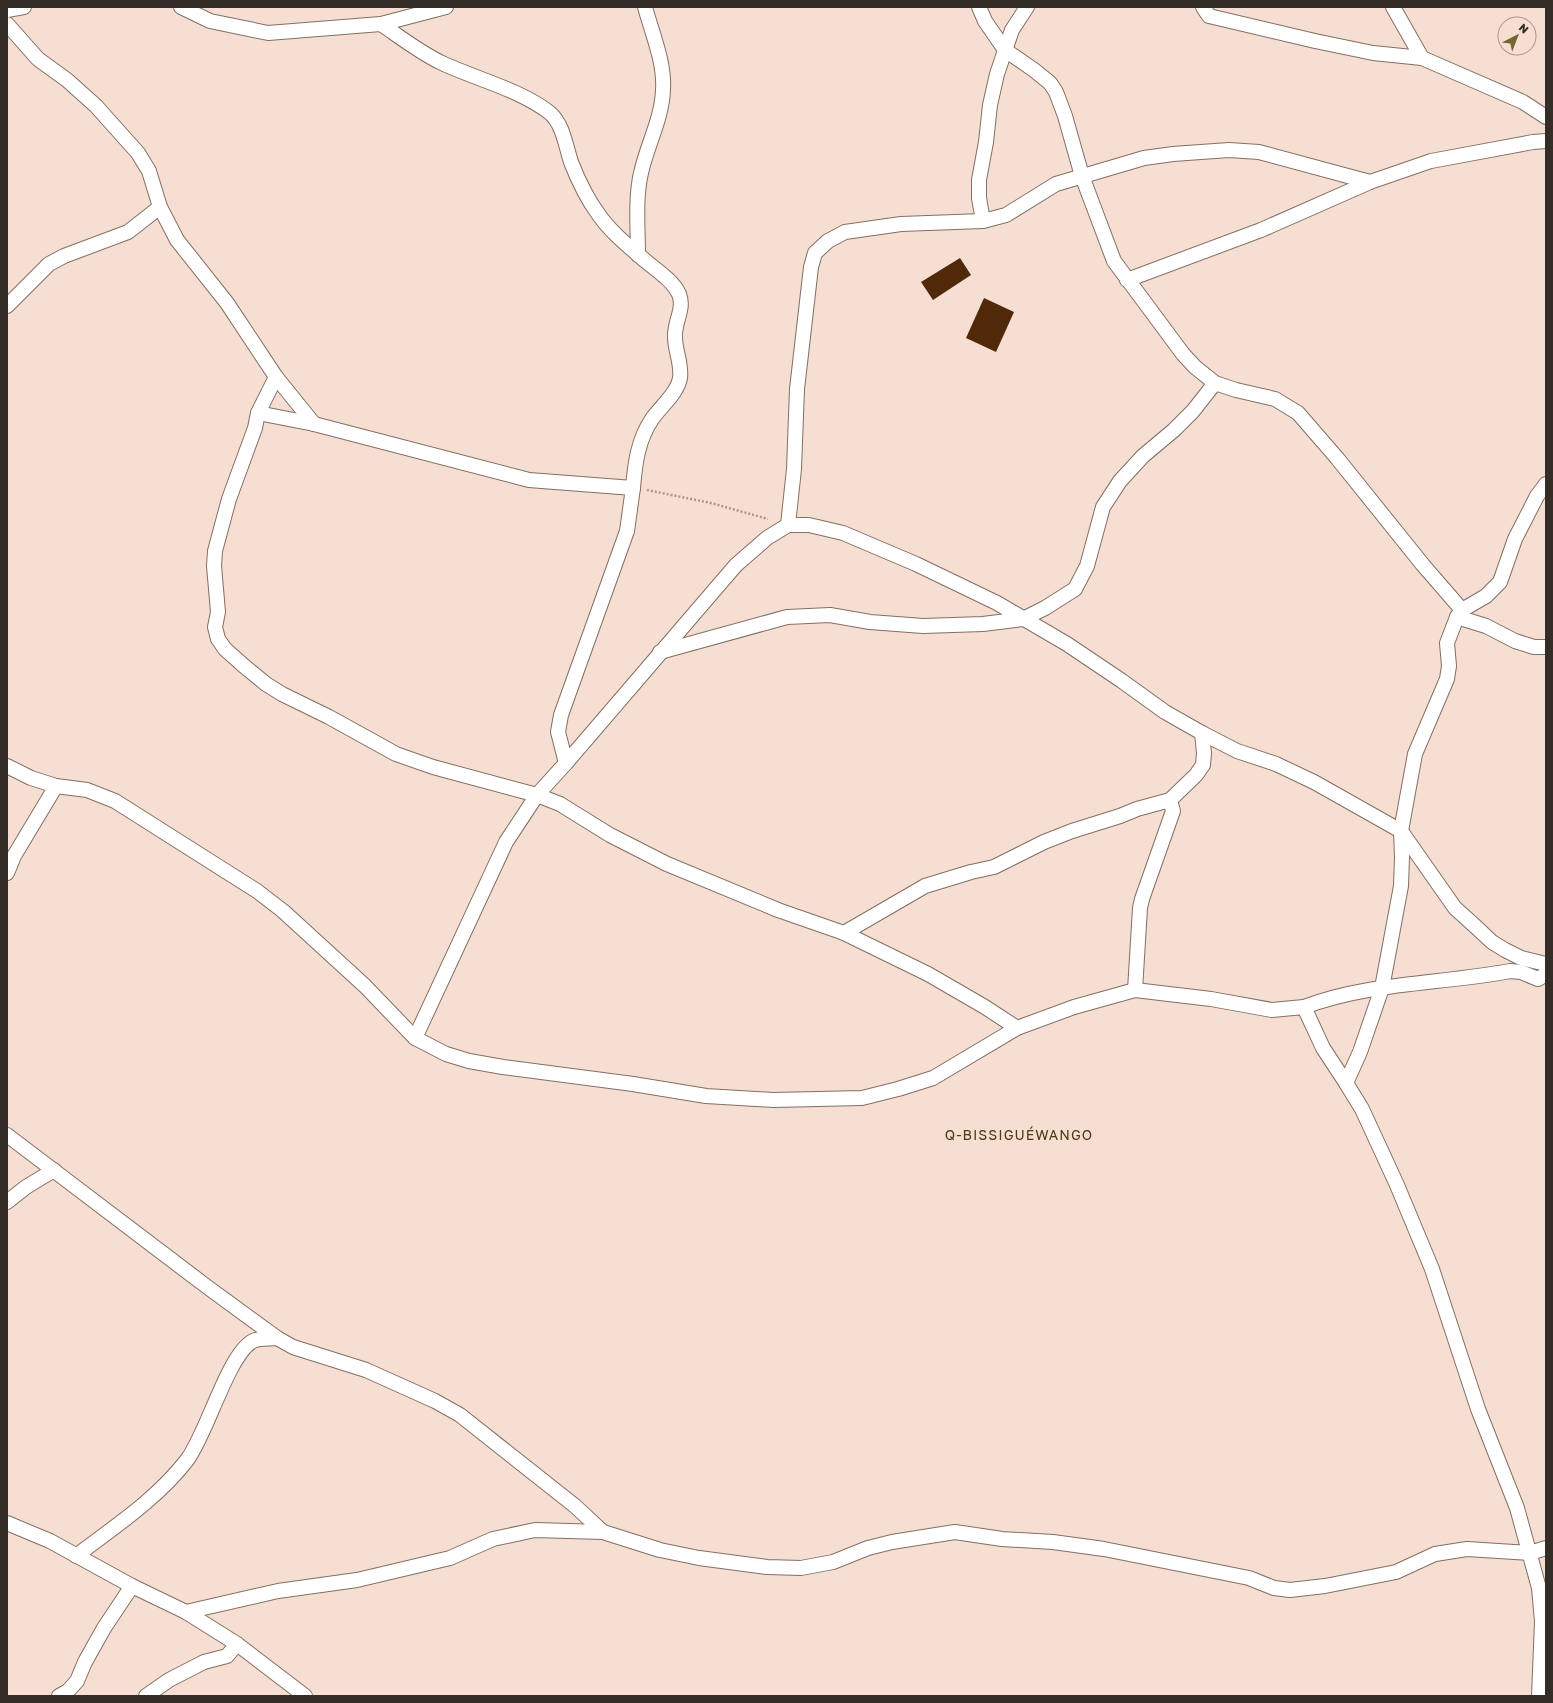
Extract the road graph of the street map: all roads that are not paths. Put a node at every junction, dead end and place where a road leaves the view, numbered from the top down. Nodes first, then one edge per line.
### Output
1 (24, 7) edge
2 (181, 7) edge
3 (446, 7) edge
4 (645, 7) edge
5 (979, 7) edge
6 (1027, 7) edge
7 (1203, 7) edge
8 (1393, 7) edge
9 (7, 10) edge
10 (7, 24) edge
11 (381, 24) junction
12 (1005, 50) junction
13 (1422, 58) junction
14 (1546, 117) edge
15 (1546, 141) edge
16 (1082, 176) junction
17 (1370, 182) junction
18 (160, 207) junction
19 (983, 221) junction
20 (638, 255) junction
21 (1127, 280) junction
22 (7, 306) edge
23 (276, 377) junction
24 (1215, 382) junction
25 (258, 413) junction
26 (314, 424) junction
27 (1546, 484) edge
28 (633, 488) junction
29 (788, 525) junction
30 (1460, 614) junction
31 (1023, 619) junction
32 (1546, 647) edge
33 (660, 652) junction
34 (1202, 733) junction
35 (566, 763) junction
36 (7, 766) edge
37 (56, 786) junction
38 (537, 795) junction
39 (1170, 800) junction
40 (1401, 831) junction
41 (7, 873) edge
42 (844, 933) junction
43 (1546, 964) edge
44 (1546, 974) edge
45 (1382, 988) junction
46 (1135, 990) junction
47 (1304, 1007) junction
48 (1017, 1028) junction
49 (415, 1038) junction
50 (1346, 1083) junction
51 (7, 1135) edge
52 (54, 1170) junction
53 (7, 1202) edge
54 (277, 1338) junction
55 (7, 1523) edge
56 (604, 1532) junction
57 (1546, 1548) edge
58 (1530, 1553) junction
59 (76, 1556) junction
60 (132, 1586) junction
61 (186, 1612) junction
62 (236, 1644) junction
63 (59, 1696) edge
64 (146, 1696) edge
65 (305, 1696) edge
66 (1538, 1696) edge

1 - 9 street
2 - 11 street
3 - 11 street
4 - 20 street
5 - 12 street
6 - 12 street
7 - 13 street
8 - 13 street
10 - 18 street
11 - 20 street
12 - 16 street
12 - 19 street
13 - 14 street
15 - 17 street
16 - 17 street
16 - 19 street
16 - 21 street
17 - 21 street
18 - 22 street
18 - 23 street
19 - 29 street
20 - 28 street
21 - 24 street
23 - 25 street
23 - 26 street
24 - 30 street
24 - 31 street
25 - 26 street
25 - 38 street
26 - 28 street
27 - 30 street
28 - 35 street
29 - 31 street
29 - 33 street
30 - 32 street
30 - 40 street
31 - 33 street
31 - 34 street
33 - 35 street
34 - 39 street
34 - 40 street
35 - 38 street
36 - 37 street
37 - 41 street
37 - 49 street
38 - 42 street
38 - 49 street
39 - 42 street
39 - 46 street
40 - 43 street
40 - 45 street
42 - 48 street
44 - 45 street
45 - 47 street
45 - 50 street
46 - 47 street
46 - 48 street
47 - 50 street
48 - 49 street
50 - 58 street
51 - 52 street
52 - 53 street
52 - 54 street
54 - 56 street
54 - 59 street
55 - 59 street
56 - 58 street
56 - 61 street
57 - 58 street
58 - 66 street
59 - 60 street
60 - 61 street
60 - 63 street
61 - 62 street
62 - 64 street
62 - 65 street

